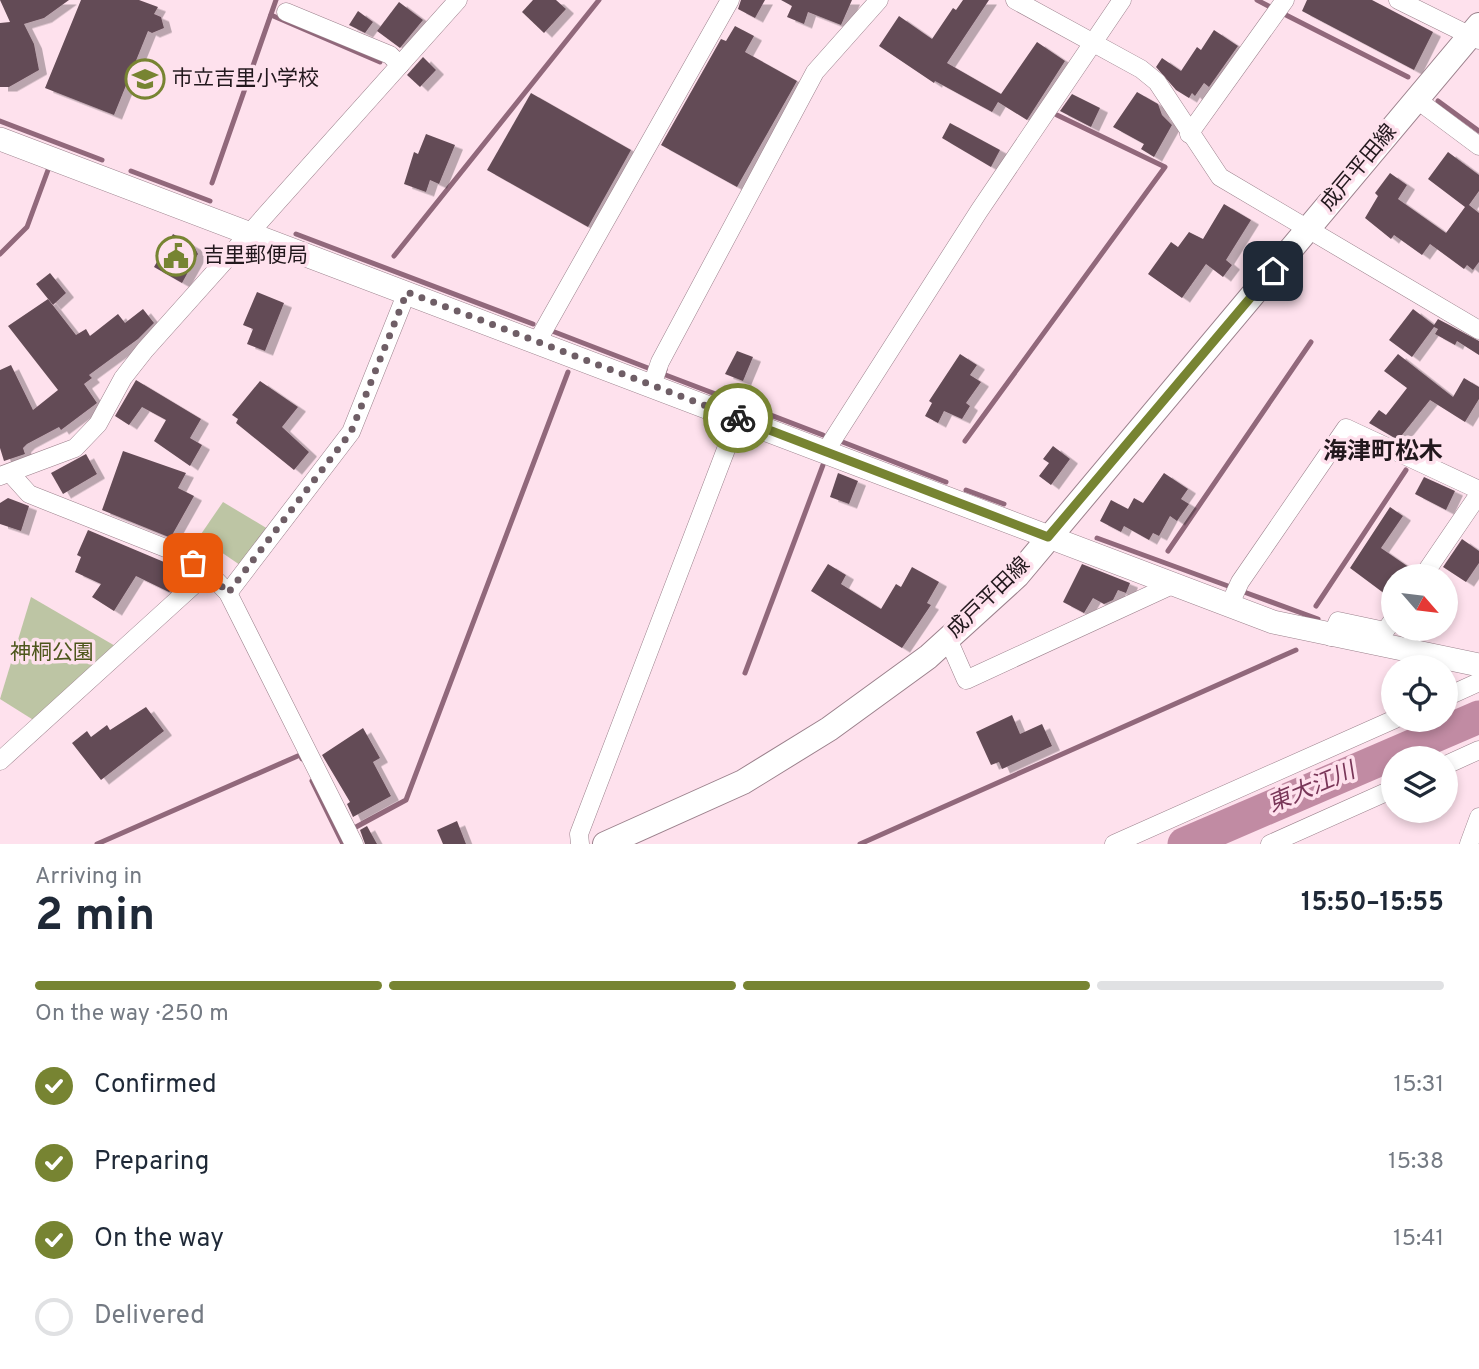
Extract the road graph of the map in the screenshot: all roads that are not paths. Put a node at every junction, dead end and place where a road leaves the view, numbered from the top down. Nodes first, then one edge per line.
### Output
1 (458, 0) edge
2 (730, 0) edge
3 (878, 0) edge
4 (1015, 0) edge
5 (1122, 0) edge
6 (1285, 0) edge
7 (1398, 0) edge
8 (286, 12) dead end
9 (1476, 34) edge
10 (1094, 44) junction
11 (400, 65) junction
12 (1416, 99) junction
13 (1189, 134) junction
14 (0, 139) edge
15 (1479, 146) edge
16 (1307, 230) junction
17 (251, 234) junction
18 (407, 292) junction
19 (1479, 330) edge
20 (537, 342) junction
21 (652, 386) junction
22 (738, 418) junction
23 (825, 452) junction
24 (5, 475) edge
25 (1479, 492) edge
26 (1048, 537) junction
27 (1431, 564) edge
28 (208, 572) junction
29 (1172, 585) junction
30 (228, 593) junction
31 (1229, 606) junction
32 (1381, 630) edge
33 (1331, 637) junction
34 (948, 639) junction
35 (1479, 666) edge
36 (1479, 682) edge
37 (1458, 692) edge
38 (1381, 725) edge
39 (1479, 750) edge
40 (1458, 760) edge
41 (0, 761) edge
42 (1381, 794) edge
43 (1479, 817) edge
44 (354, 844) edge
45 (580, 844) edge
46 (604, 844) edge
47 (1114, 844) edge
48 (1270, 844) edge
49 (1469, 844) edge

1 - 11 street
2 - 20 street
3 - 21 street
4 - 10 street
5 - 10 street
6 - 13 street
7 - 9 street
8 - 11 street
9 - 12 main road, 成戸平田線
10 - 13 street
10 - 23 street
11 - 17 street
12 - 15 street
12 - 16 main road, 成戸平田線
13 - 16 street
14 - 17 street
16 - 19 street
16 - 26 main road, 成戸平田線
17 - 18 street
17 - 24 street
18 - 20 street
18 - 30 street
20 - 21 street
21 - 22 street
22 - 23 street
22 - 45 street
23 - 26 street
24 - 28 street
25 - 27 street
25 - 31 street
26 - 29 street
26 - 34 main road, 成戸平田線
28 - 30 street
28 - 41 street
29 - 31 street
29 - 34 street
30 - 44 street
31 - 33 street
32 - 33 street
33 - 35 street
34 - 46 main road, 成戸平田線
36 - 37 street
38 - 47 street
39 - 40 street
42 - 48 street
43 - 49 street

